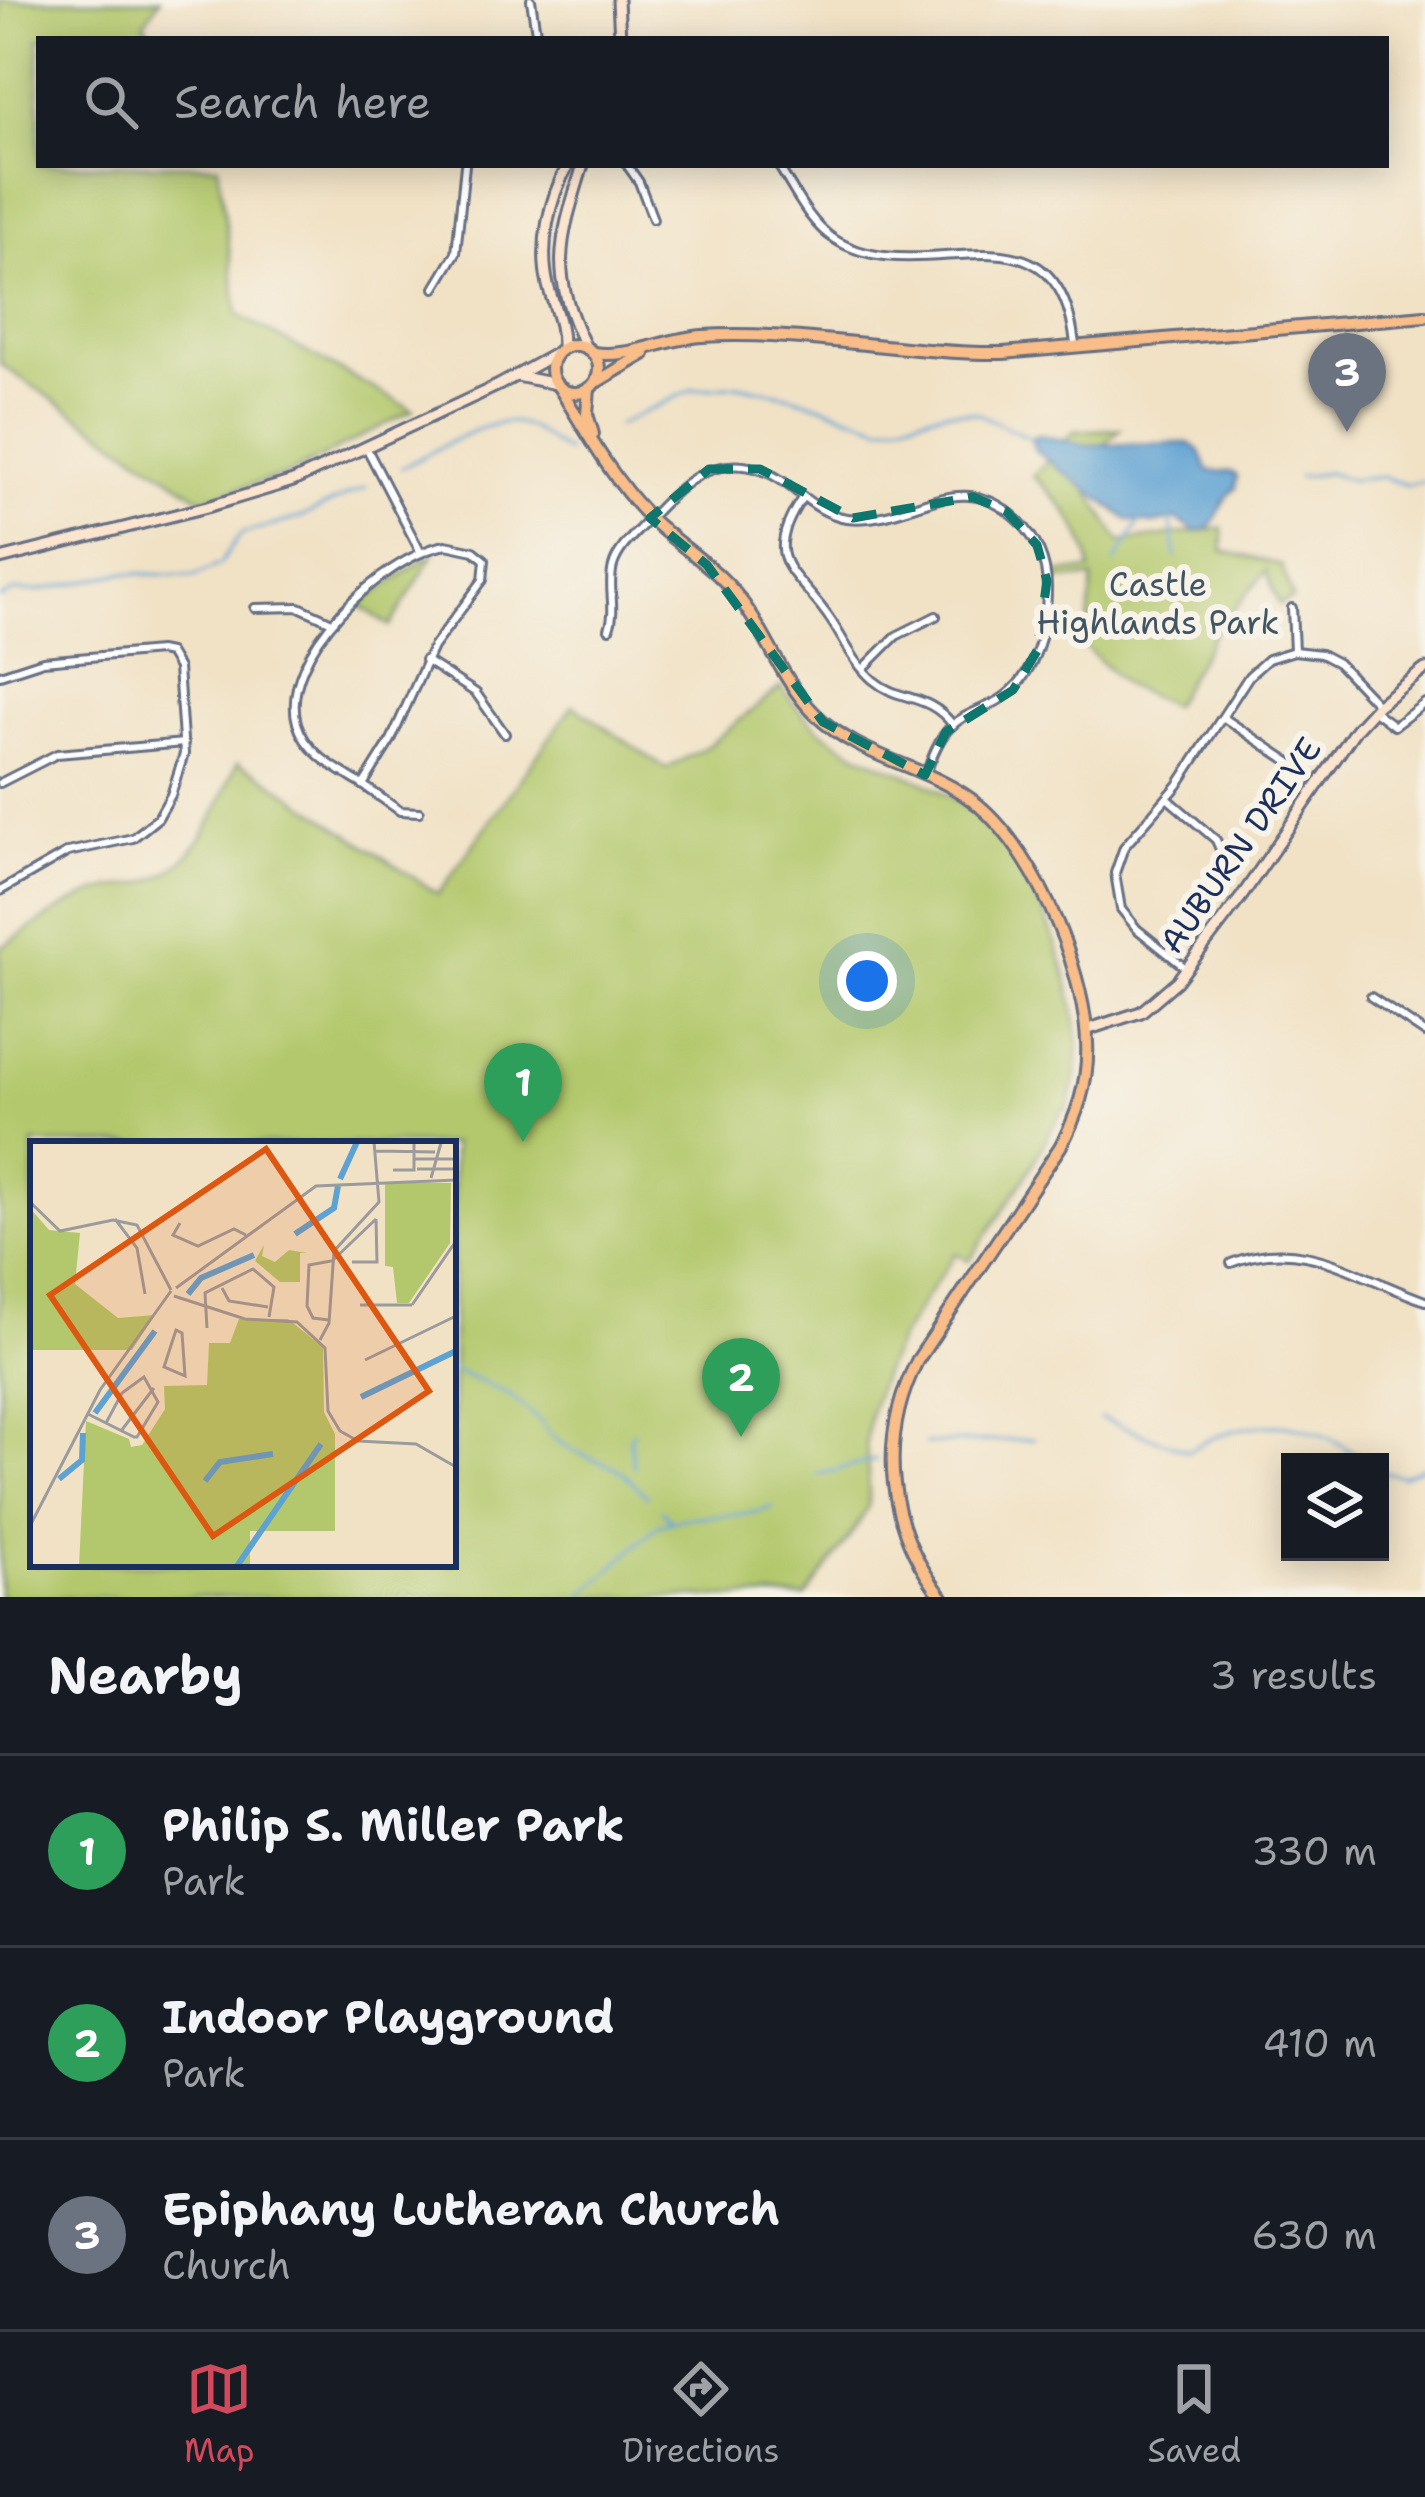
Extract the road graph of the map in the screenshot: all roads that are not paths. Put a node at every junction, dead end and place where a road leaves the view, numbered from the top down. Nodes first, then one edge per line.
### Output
1 (531, 0) edge
2 (618, 0) edge
3 (537, 36) edge
4 (620, 36) edge
5 (465, 168) edge
6 (567, 168) edge
7 (582, 168) edge
8 (629, 168) edge
9 (780, 168) edge
10 (653, 219) dead end
11 (435, 288) dead end
12 (1425, 316) edge
13 (656, 346) junction
14 (1076, 348) junction
15 (560, 351) junction
16 (589, 351) junction
17 (517, 376) junction
18 (557, 386) junction
19 (592, 386) junction
20 (365, 447) junction
21 (597, 449) junction
22 (802, 498) junction
23 (650, 518) junction
24 (421, 553) junction
25 (0, 559) edge
26 (255, 608) dead end
27 (1292, 608) dead end
28 (936, 616) dead end
29 (332, 622) junction
30 (609, 629) dead end
31 (1294, 650) junction
32 (425, 660) junction
33 (863, 669) junction
34 (1425, 669) edge
35 (0, 675) edge
36 (1425, 703) edge
37 (1376, 708) junction
38 (1224, 718) junction
39 (953, 725) junction
40 (505, 734) dead end
41 (184, 742) junction
42 (1293, 764) dead end
43 (925, 775) junction
44 (0, 783) edge
45 (363, 785) junction
46 (1167, 798) junction
47 (418, 812) dead end
48 (1226, 863) dead end
49 (0, 891) edge
50 (1187, 969) junction
51 (1371, 997) dead end
52 (1086, 1030) junction
53 (1425, 1033) edge
54 (1231, 1263) dead end
55 (1425, 1300) edge
56 (942, 1597) edge

1 - 3 street
2 - 4 main road
5 - 11 street
6 - 15 main road
7 - 16 main road
8 - 10 street
9 - 14 street
12 - 14 main road
13 - 14 main road
13 - 16 main road
13 - 19 main road
15 - 16 main road
15 - 17 main road
15 - 18 main road
16 - 19 main road
17 - 18 main road
17 - 20 main road
18 - 19 main road
18 - 21 main road
19 - 21 main road
20 - 24 street
20 - 25 main road
21 - 23 main road
22 - 23 street
22 - 33 street
22 - 39 street
23 - 30 street
23 - 43 main road
24 - 29 street
24 - 32 street
26 - 29 street
27 - 31 street
28 - 33 street
29 - 45 street
31 - 37 street
31 - 38 street
32 - 40 street
32 - 45 street
33 - 39 street
34 - 37 main road, AUBURN DRIVE
35 - 41 street
36 - 37 street
37 - 50 main road, AUBURN DRIVE
38 - 42 street
38 - 46 street
39 - 43 street
41 - 44 street
41 - 49 street
43 - 52 main road
45 - 47 street
46 - 48 street
46 - 50 street
50 - 52 main road, AUBURN DRIVE
51 - 53 street
52 - 56 main road
54 - 55 street

